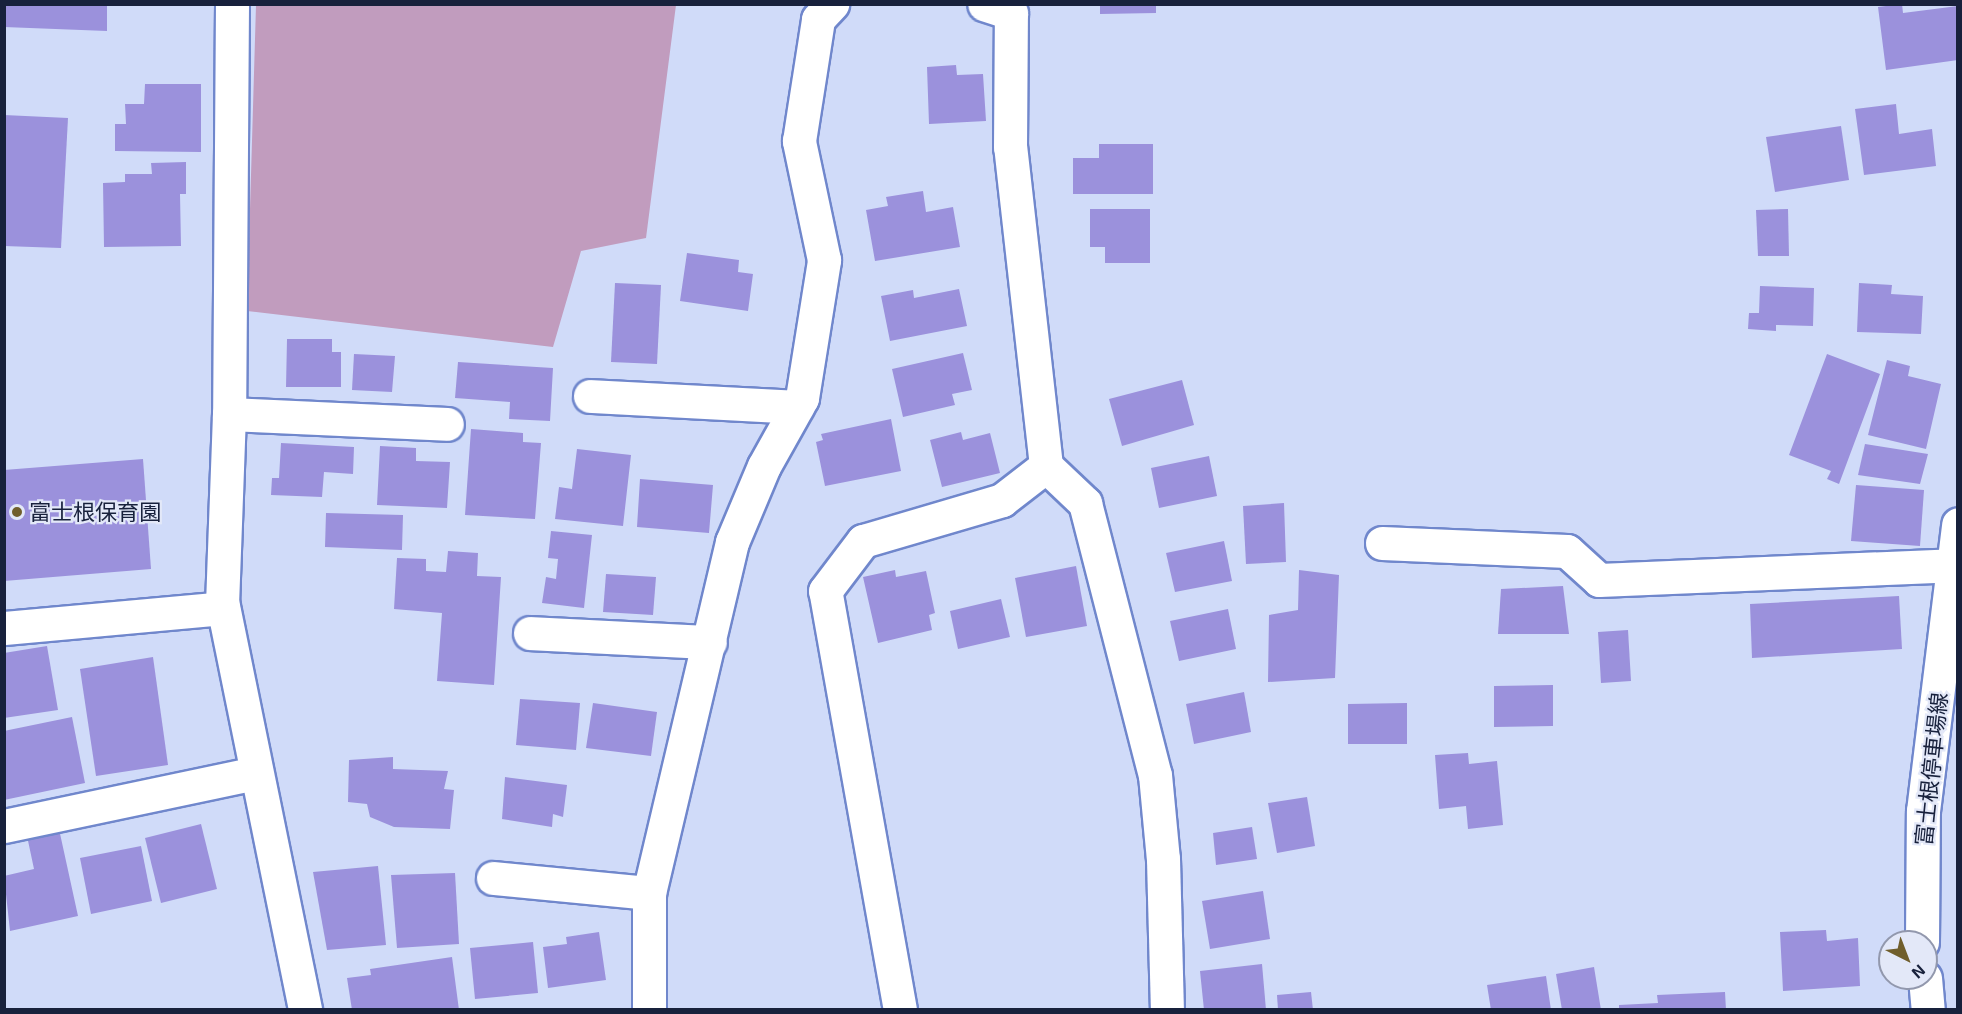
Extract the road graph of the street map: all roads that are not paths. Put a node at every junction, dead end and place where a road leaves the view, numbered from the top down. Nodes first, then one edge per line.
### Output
1 (232, 4) edge
2 (984, 4) edge
3 (822, 9) edge
4 (590, 396) dead end
5 (797, 407) junction
6 (230, 414) junction
7 (447, 424) dead end
8 (1046, 466) junction
9 (1958, 524) edge
10 (1382, 543) dead end
11 (1953, 565) junction
12 (223, 608) junction
13 (4, 628) edge
14 (530, 633) dead end
15 (710, 642) junction
16 (255, 773) junction
17 (4, 826) edge
18 (493, 878) dead end
19 (649, 893) junction
20 (1922, 930) edge
21 (1926, 990) edge
22 (305, 1010) edge
23 (649, 1010) edge
24 (900, 1010) edge
25 (1167, 1010) edge
26 (1928, 1010) edge

1 - 6 street
2 - 8 street
3 - 5 street
4 - 5 street
5 - 15 street
6 - 7 street
6 - 12 street
8 - 24 street
8 - 25 street
9 - 11 street, 富士根停車場線
10 - 11 street
11 - 20 street, 富士根停車場線
12 - 13 street
12 - 16 street
14 - 15 street
15 - 19 street
16 - 17 street
16 - 22 street
18 - 19 street
19 - 23 street
21 - 26 street

